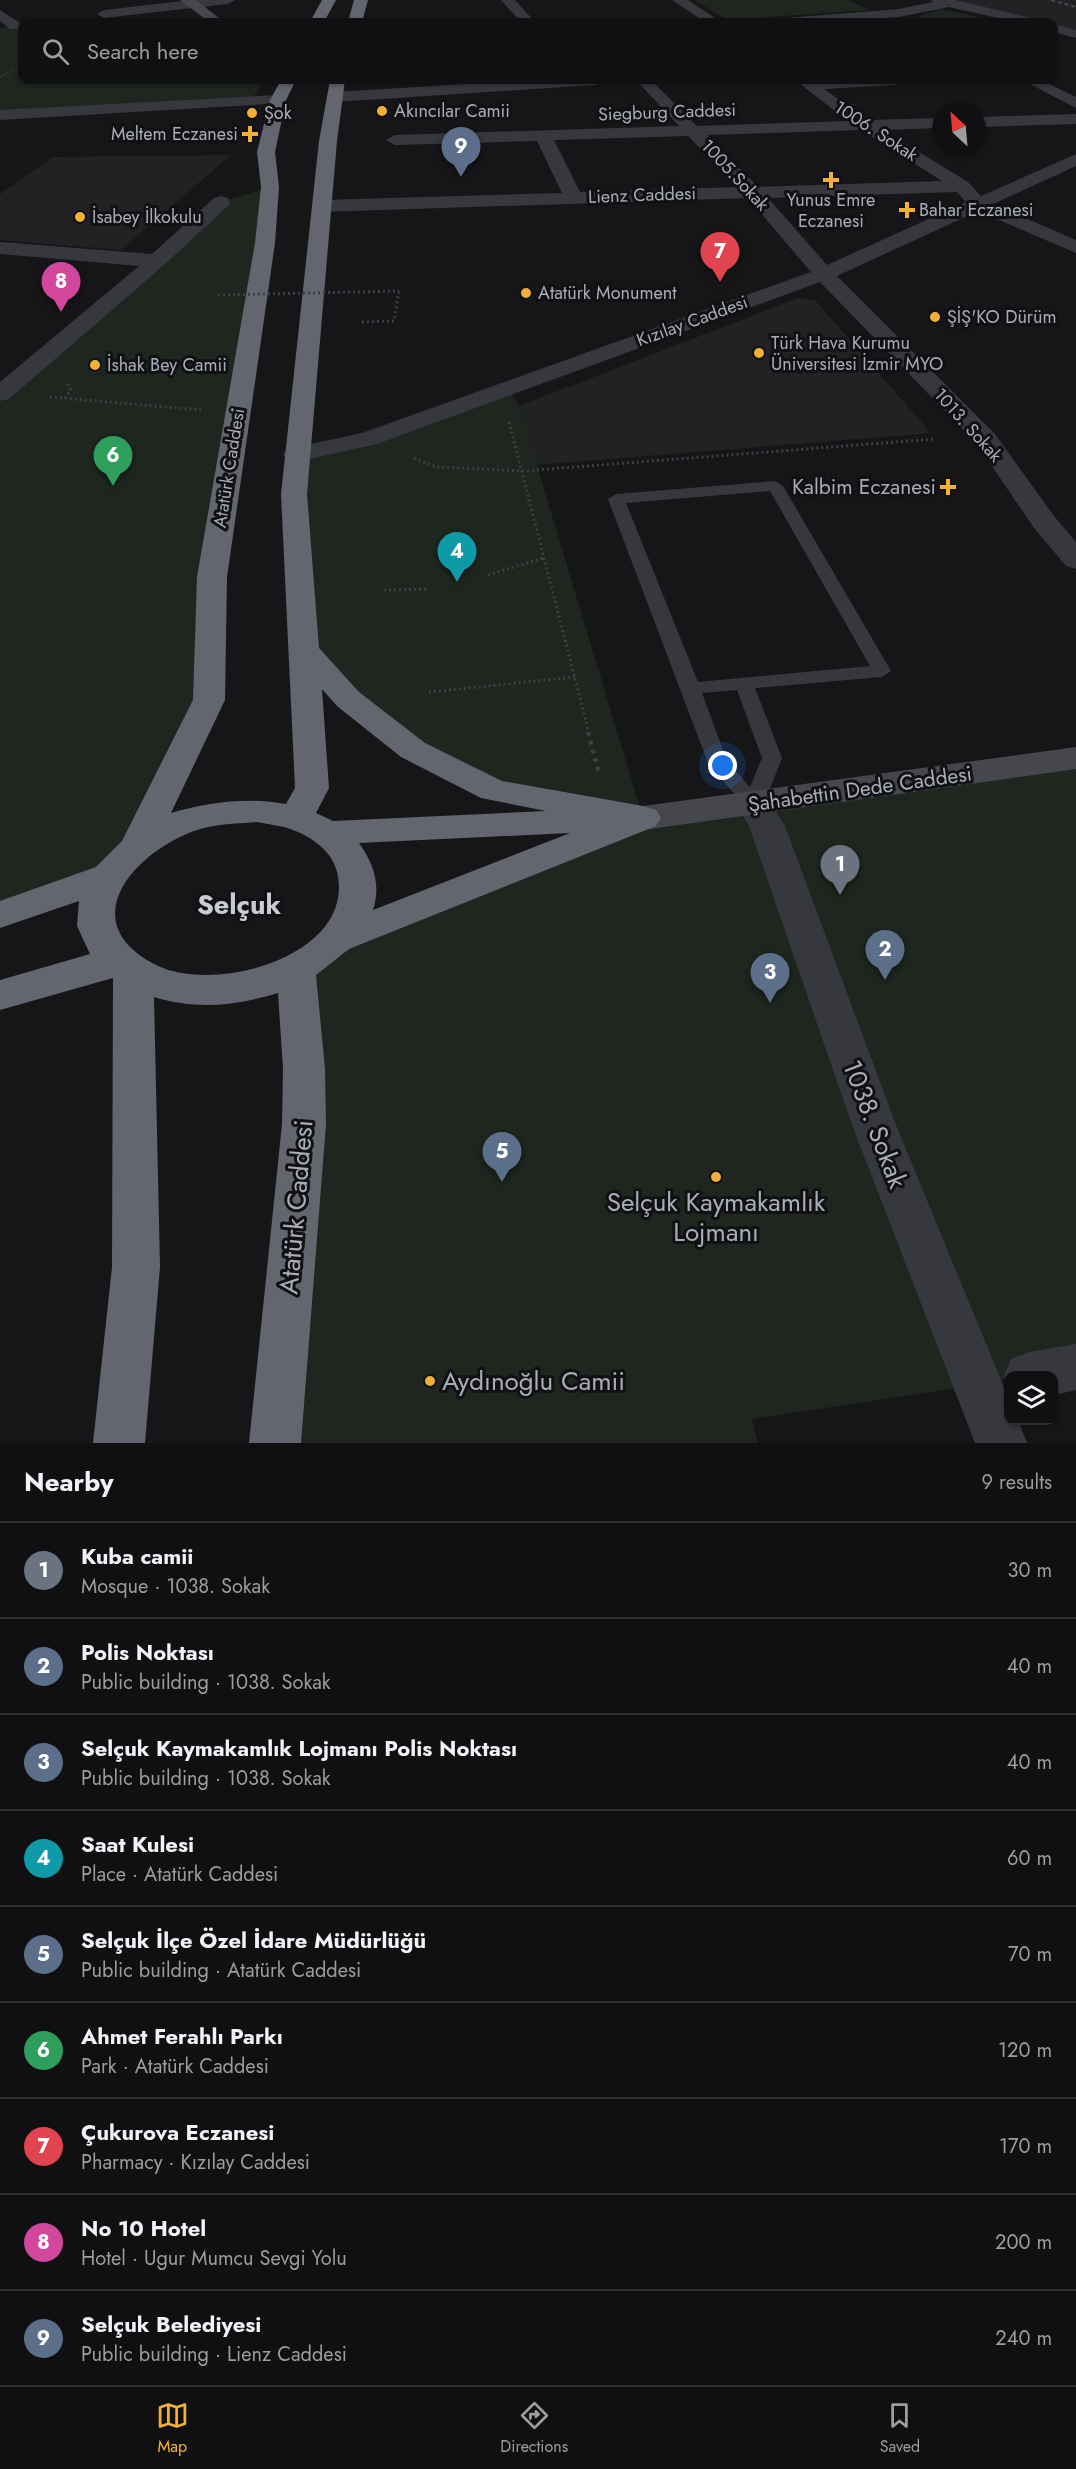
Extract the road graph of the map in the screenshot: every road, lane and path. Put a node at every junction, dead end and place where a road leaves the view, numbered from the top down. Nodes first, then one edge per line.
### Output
1 (228, 0) edge
2 (329, 0) edge
3 (361, 0) edge
4 (508, 0) edge
5 (680, 0) edge
6 (867, 0) edge
7 (189, 2) edge
8 (943, 2) edge
9 (899, 13) junction
10 (0, 15) edge
11 (104, 15) edge
12 (211, 18) edge
13 (319, 18) edge
14 (356, 18) edge
15 (524, 18) edge
16 (708, 18) edge
17 (836, 18) edge
18 (910, 18) edge
19 (1013, 18) edge
20 (15, 26) dead end
21 (1058, 29) edge
22 (1076, 34) edge
23 (16, 70) edge
24 (0, 77) edge
25 (507, 84) edge
26 (647, 84) edge
27 (808, 84) edge
28 (1038, 84) edge
29 (331, 92) edge
30 (287, 94) edge
31 (1076, 103) edge
32 (0, 115) edge
33 (1076, 118) edge
34 (986, 122) edge
35 (932, 123) edge
36 (864, 125) junction
37 (693, 130) junction
38 (543, 135) junction
39 (395, 140) dead end
40 (1071, 164) edge
41 (962, 186) junction
42 (752, 191) junction
43 (573, 197) junction
44 (221, 202) dead end
45 (978, 204) junction
46 (322, 206) junction
47 (1076, 247) edge
48 (0, 248) edge
49 (157, 261) junction
50 (824, 274) junction
51 (218, 295) dead end
52 (362, 322) dead end
53 (0, 394) edge
54 (90, 401) dead end
55 (205, 411) dead end
56 (508, 419) dead end
57 (936, 439) dead end
58 (296, 454) junction
59 (407, 455) dead end
60 (523, 471) junction
61 (1076, 519) edge
62 (1044, 522) junction
63 (543, 558) junction
64 (1076, 560) edge
65 (488, 575) dead end
66 (426, 589) dead end
67 (384, 590) dead end
68 (305, 651) junction
69 (575, 677) junction
70 (744, 684) junction
71 (691, 688) junction
72 (429, 692) dead end
73 (1076, 758) edge
74 (600, 776) dead end
75 (754, 804) junction
76 (643, 818) junction
77 (312, 825) junction
78 (138, 846) junction
79 (108, 876) junction
80 (0, 915) edge
81 (339, 938) junction
82 (124, 967) junction
83 (296, 970) junction
84 (0, 995) edge
85 (1076, 1366) edge
86 (1052, 1371) edge
87 (993, 1382) edge
88 (118, 1443) edge
89 (275, 1443) edge
90 (1001, 1443) edge

1 - 7 street
2 - 13 highway
3 - 14 highway
4 - 15 street
5 - 16 street
6 - 9 street
7 - 11 street
7 - 12 street
8 - 9 street
8 - 19 street
9 - 17 street
9 - 18 street
10 - 20 street
21 - 22 street
23 - 24 path
25 - 29 street
26 - 37 street, 1005.Sokak
27 - 36 street, 1006. Sokak
28 - 31 street
29 - 46 highway
30 - 32 street
30 - 78 highway, Atatürk Caddesi
33 - 34 street
35 - 36 street, Siegburg Caddesi
36 - 37 street, Siegburg Caddesi
36 - 41 street, 1006. Sokak
37 - 38 street, Siegburg Caddesi
37 - 42 street, 1005.Sokak
38 - 39 street, Siegburg Caddesi
38 - 43 street
40 - 45 street, Kızılay Caddesi
41 - 42 street, Lienz Caddesi
41 - 45 street, 1006. Sokak
42 - 43 street, Lienz Caddesi
42 - 50 street, 1005.Sokak
43 - 46 street, Lienz Caddesi
44 - 49 street
45 - 47 street
45 - 50 street, Kızılay Caddesi
46 - 58 highway
48 - 49 street
49 - 53 street
50 - 58 street, Kızılay Caddesi
50 - 62 street, 1013. Sokak
51 - 52 path, bridge
54 - 55 path
56 - 60 path
57 - 60 path
58 - 68 highway
59 - 60 path
60 - 63 path
61 - 62 street
62 - 64 street, 1013. Sokak
63 - 65 path
63 - 69 path
66 - 67 path
68 - 76 highway
68 - 77 highway
69 - 72 path
69 - 74 path
70 - 71 lane
70 - 71 lane
70 - 75 lane
71 - 75 lane
73 - 75 street, Şahabettin Dede Caddesi
75 - 76 street, Şahabettin Dede Caddesi
75 - 87 street, 1038. Sokak
76 - 77 highway
76 - 81 highway
77 - 78 highway
77 - 81 highway
78 - 79 highway
79 - 80 highway
79 - 82 highway
81 - 83 highway
82 - 83 highway
82 - 84 highway
82 - 88 highway
83 - 89 highway, Atatürk Caddesi
85 - 86 street
87 - 90 street, 1038. Sokak

